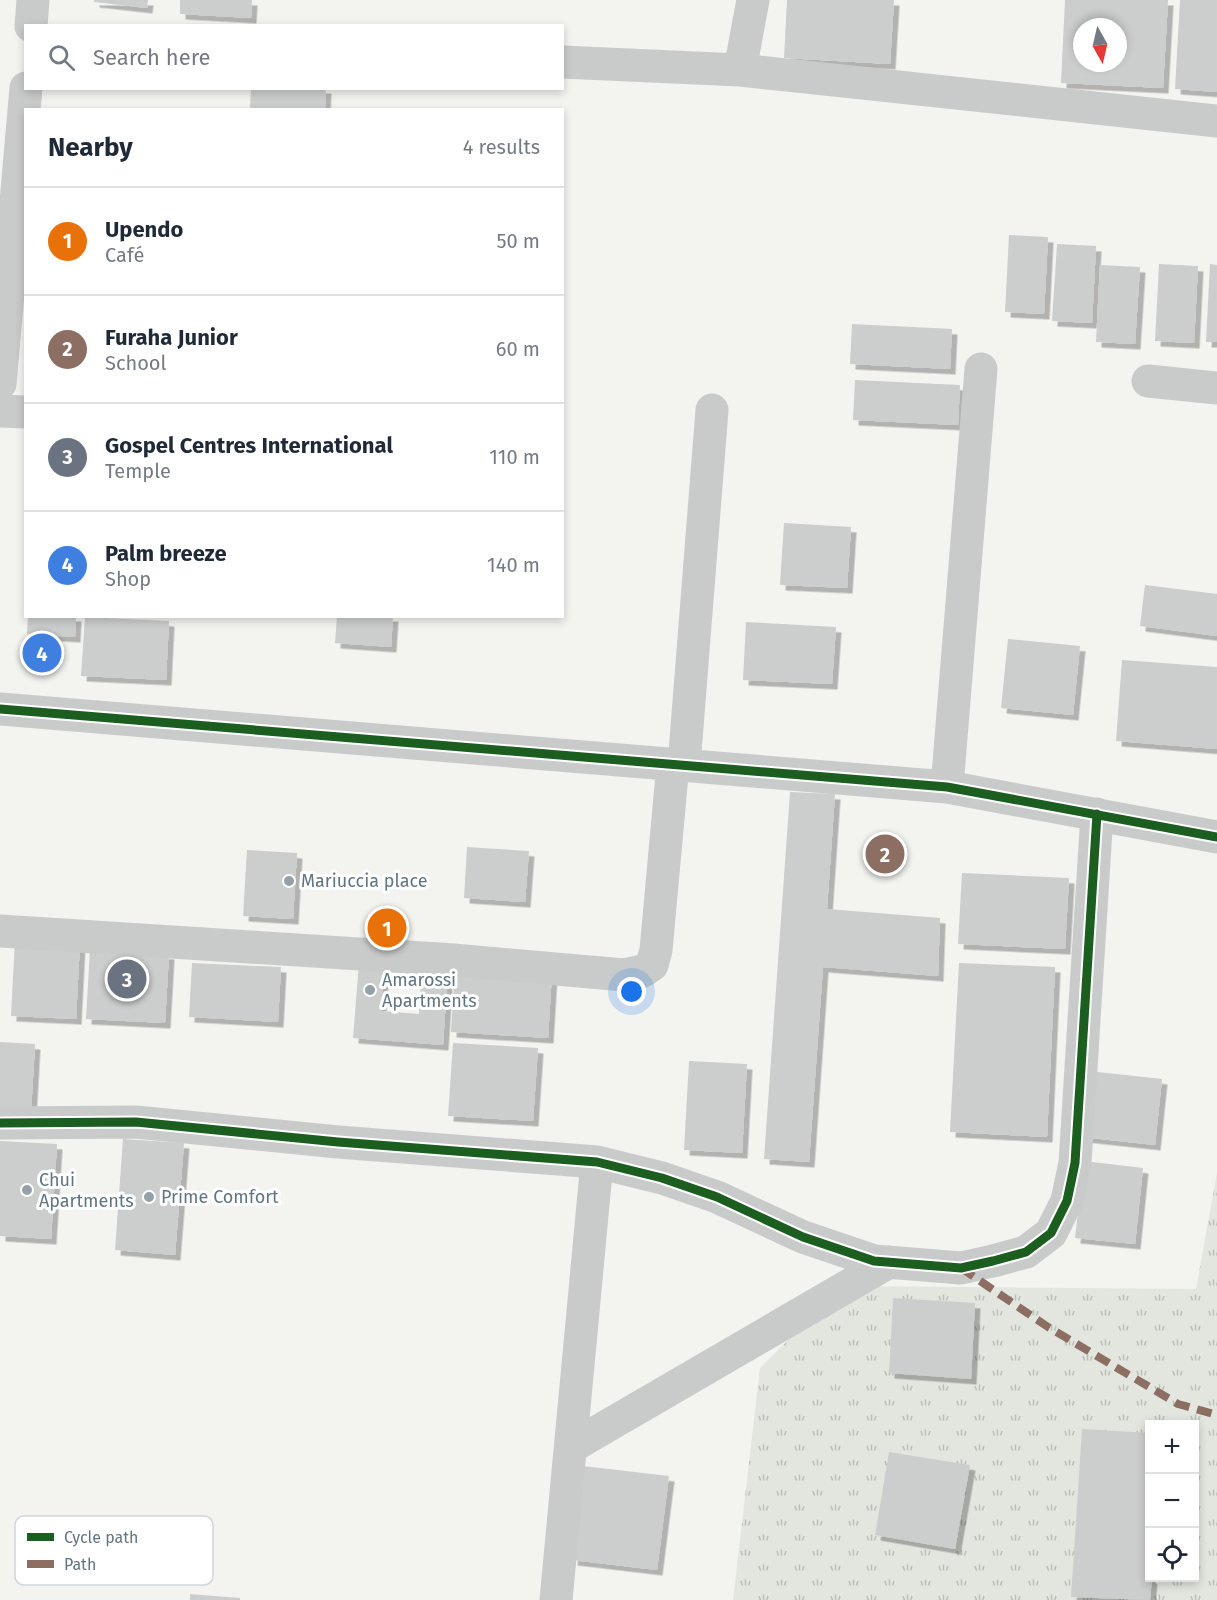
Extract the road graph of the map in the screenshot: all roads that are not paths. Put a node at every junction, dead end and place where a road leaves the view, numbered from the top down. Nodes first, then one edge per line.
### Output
1 (33, 0) edge
2 (753, 0) edge
3 (32, 24) edge
4 (564, 62) edge
5 (740, 70) junction
6 (26, 90) edge
7 (24, 108) edge
8 (24, 111) edge
9 (1217, 121) edge
10 (981, 369) dead end
11 (1148, 381) dead end
12 (0, 384) edge
13 (1217, 388) edge
14 (712, 410) dead end
15 (0, 411) edge
16 (24, 412) edge
17 (0, 709) edge
18 (679, 765) junction
19 (947, 787) junction
20 (1097, 814) junction
21 (1217, 837) edge
22 (0, 931) edge
23 (0, 1123) edge
24 (597, 1162) junction
25 (889, 1262) junction
26 (571, 1447) junction
27 (556, 1600) edge

1 - 3 street
2 - 5 street
4 - 5 street
5 - 9 street
6 - 7 street
8 - 12 street
10 - 19 street
11 - 13 street
14 - 18 street
15 - 16 street
17 - 18 street
18 - 19 street
18 - 22 street
19 - 20 street
20 - 21 street
20 - 25 street
23 - 24 street
24 - 25 street
24 - 26 street
25 - 26 street
26 - 27 street

